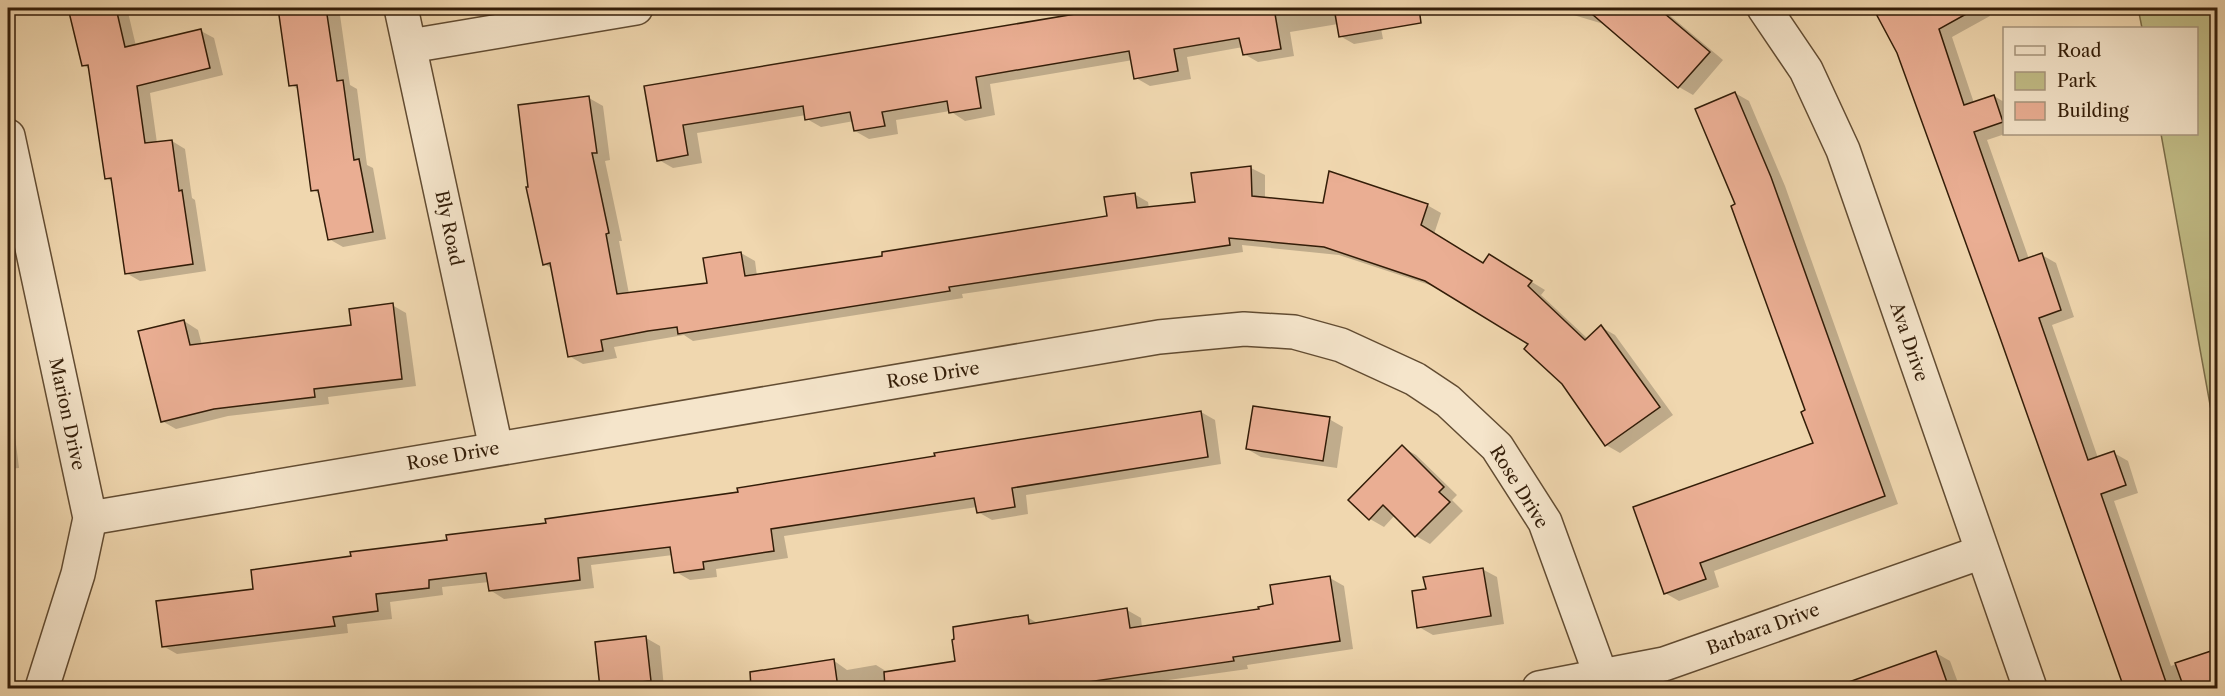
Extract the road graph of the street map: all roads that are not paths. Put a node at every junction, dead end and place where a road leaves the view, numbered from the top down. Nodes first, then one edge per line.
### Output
1 (402, 8) edge
2 (636, 8) edge
3 (1764, 8) edge
4 (410, 46) junction
5 (8, 136) edge
6 (496, 448) junction
7 (90, 518) junction
8 (1982, 552) junction
9 (1601, 676) junction
10 (42, 688) edge
11 (1539, 688) edge
12 (2030, 688) edge

1 - 4 street, Bly Road
2 - 4 street
3 - 8 street, Ava Drive
4 - 6 street, Bly Road
5 - 7 street, Marion Drive
6 - 7 street, Rose Drive
6 - 9 street, Rose Drive
7 - 10 street, Marion Drive
8 - 9 street, Barbara Drive
8 - 12 street, Ava Drive
9 - 11 street, Barbara Drive

